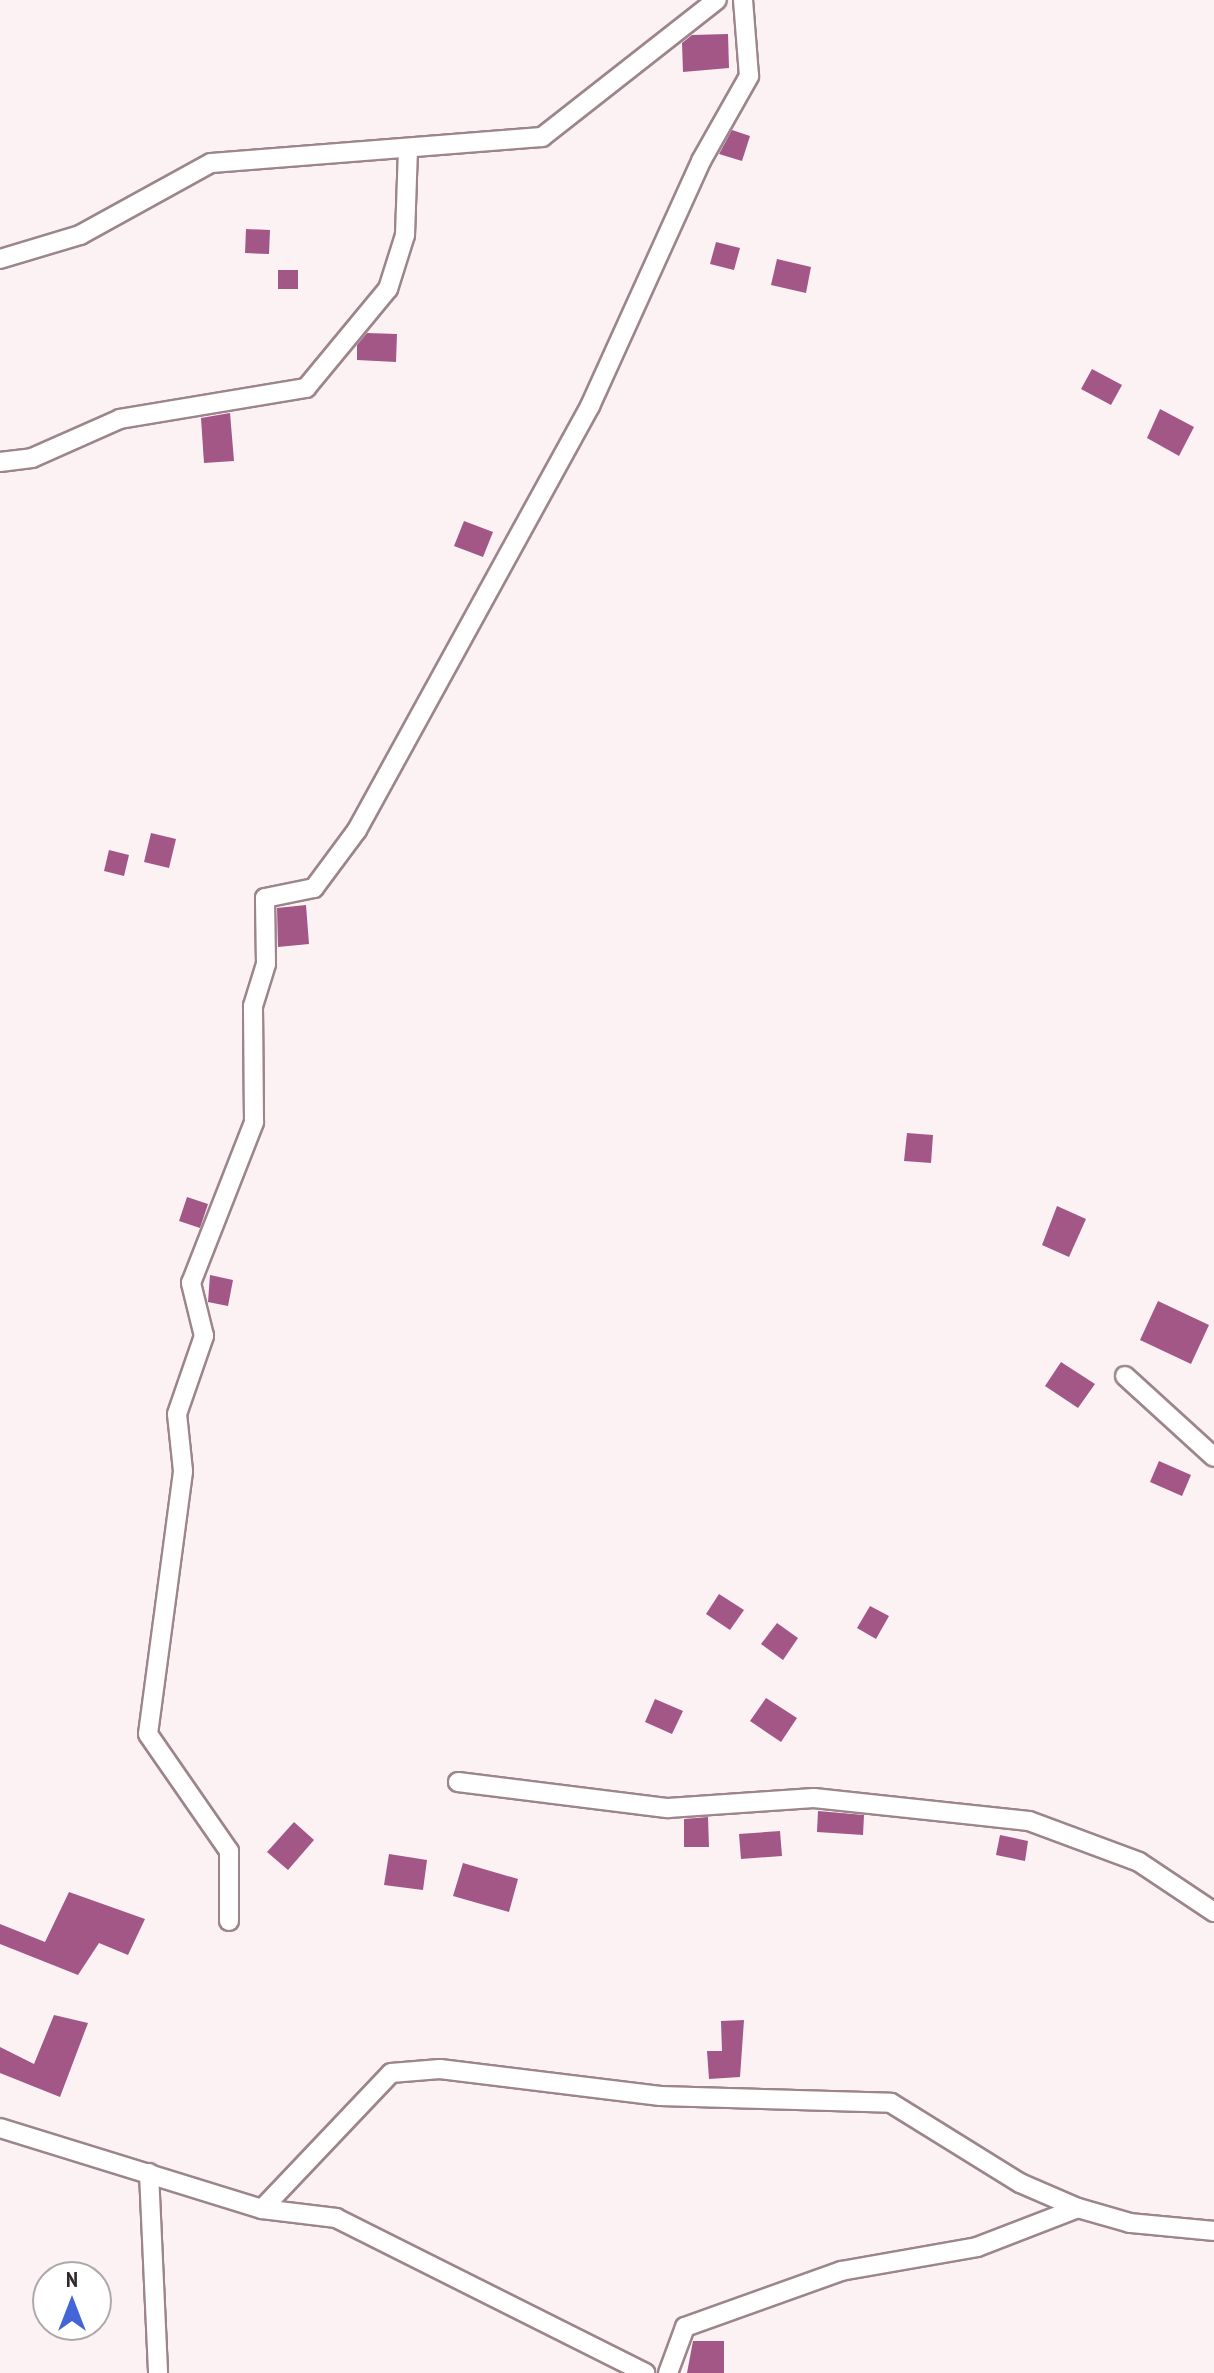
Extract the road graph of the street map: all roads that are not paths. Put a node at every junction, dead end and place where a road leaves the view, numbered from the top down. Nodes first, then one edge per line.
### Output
1 (717, 0) edge
2 (743, 0) edge
3 (408, 148) junction
4 (0, 259) edge
5 (0, 462) edge
6 (1125, 1376) dead end
7 (1214, 1457) edge
8 (458, 1782) dead end
9 (1214, 1912) edge
10 (229, 1921) dead end
11 (0, 2128) edge
12 (149, 2173) junction
13 (1078, 2208) junction
14 (262, 2209) junction
15 (1214, 2231) edge
16 (158, 2373) edge
17 (645, 2373) edge
18 (668, 2373) edge

1 - 3 street
2 - 10 street
3 - 4 street
3 - 5 street
6 - 7 street
8 - 9 street
11 - 12 street
12 - 14 street
12 - 16 street
13 - 14 street
13 - 15 street
13 - 18 street
14 - 17 street

